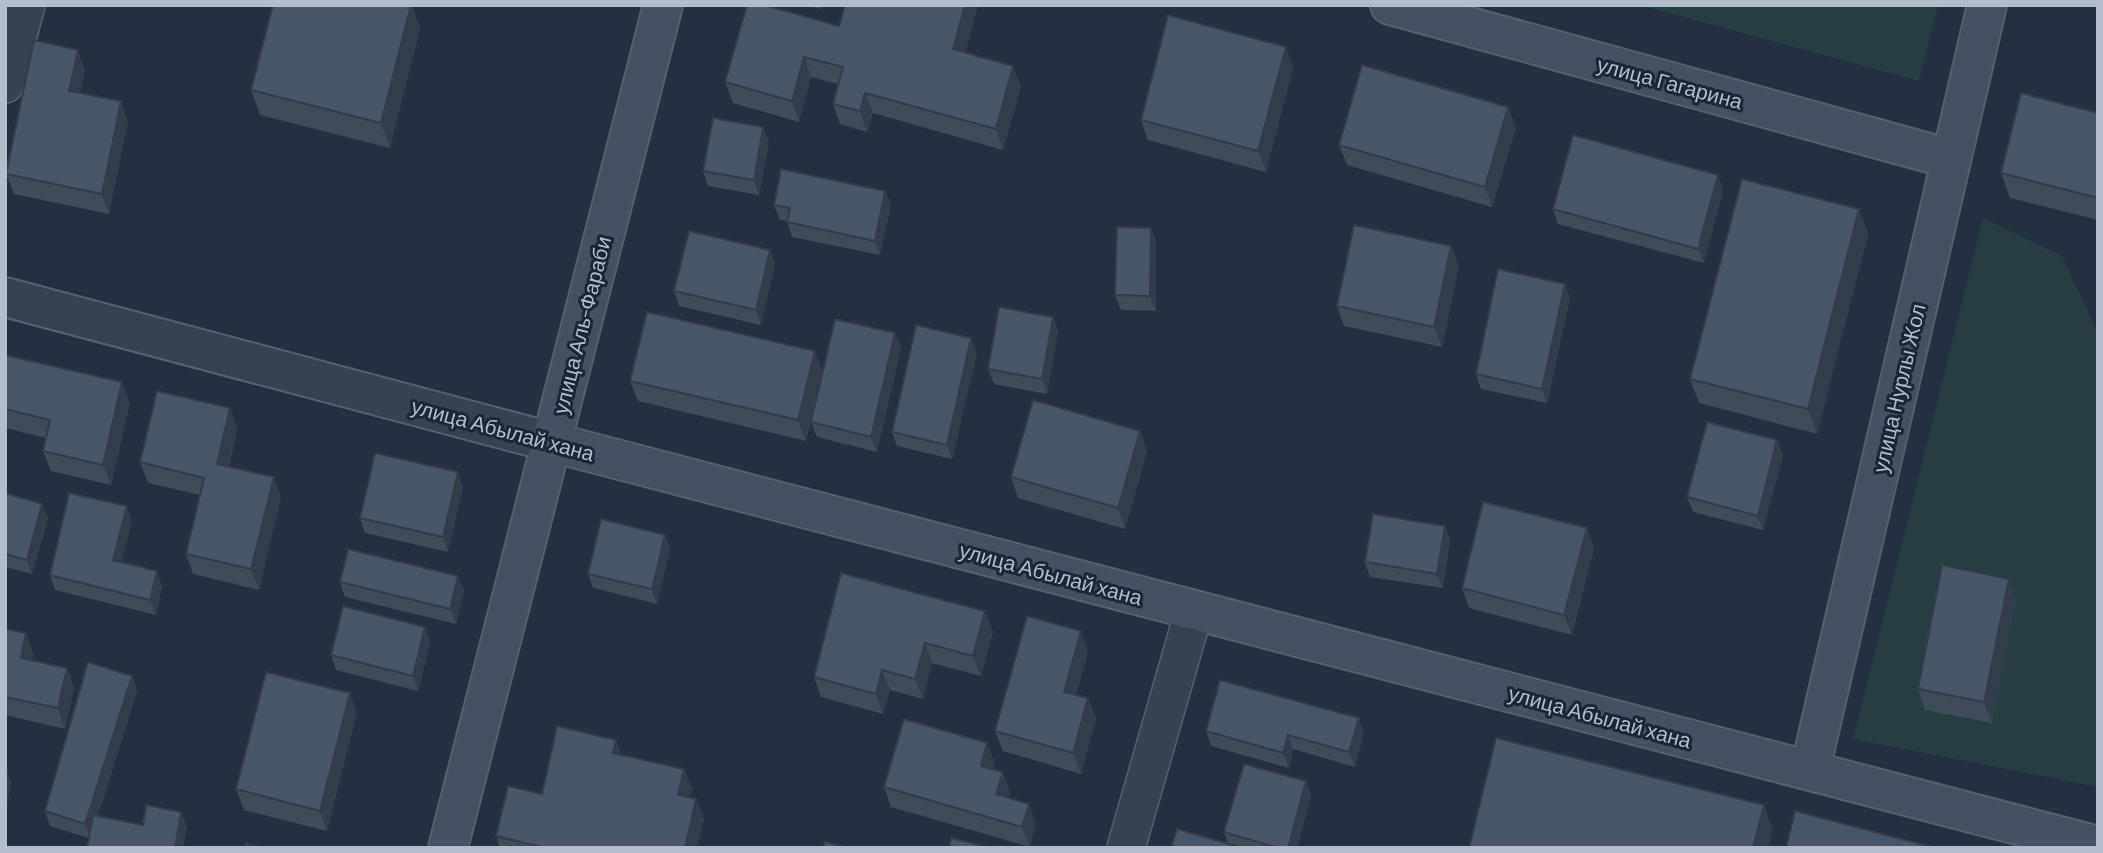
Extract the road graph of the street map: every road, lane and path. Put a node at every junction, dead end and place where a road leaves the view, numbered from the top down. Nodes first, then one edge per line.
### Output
1 (26, 5) edge
2 (663, 5) edge
3 (1390, 5) edge
4 (1987, 5) edge
5 (5, 84) edge
6 (1951, 159) junction
7 (5, 297) edge
8 (551, 443) junction
9 (1194, 611) junction
10 (1810, 770) junction
11 (2098, 846) edge
12 (448, 848) edge
13 (1126, 848) edge

1 - 5 street
2 - 8 main road, улица Аль-Фараби
3 - 6 main road, улица Гагарина
4 - 6 main road, улица Нурлы Жол
6 - 10 main road, улица Нурлы Жол
7 - 8 street, улица Абылай хана
8 - 9 main road, улица Абылай хана
8 - 12 main road, улица Аль-Фараби
9 - 10 main road, улица Абылай хана
9 - 13 street
10 - 11 main road, улица Абылай хана

